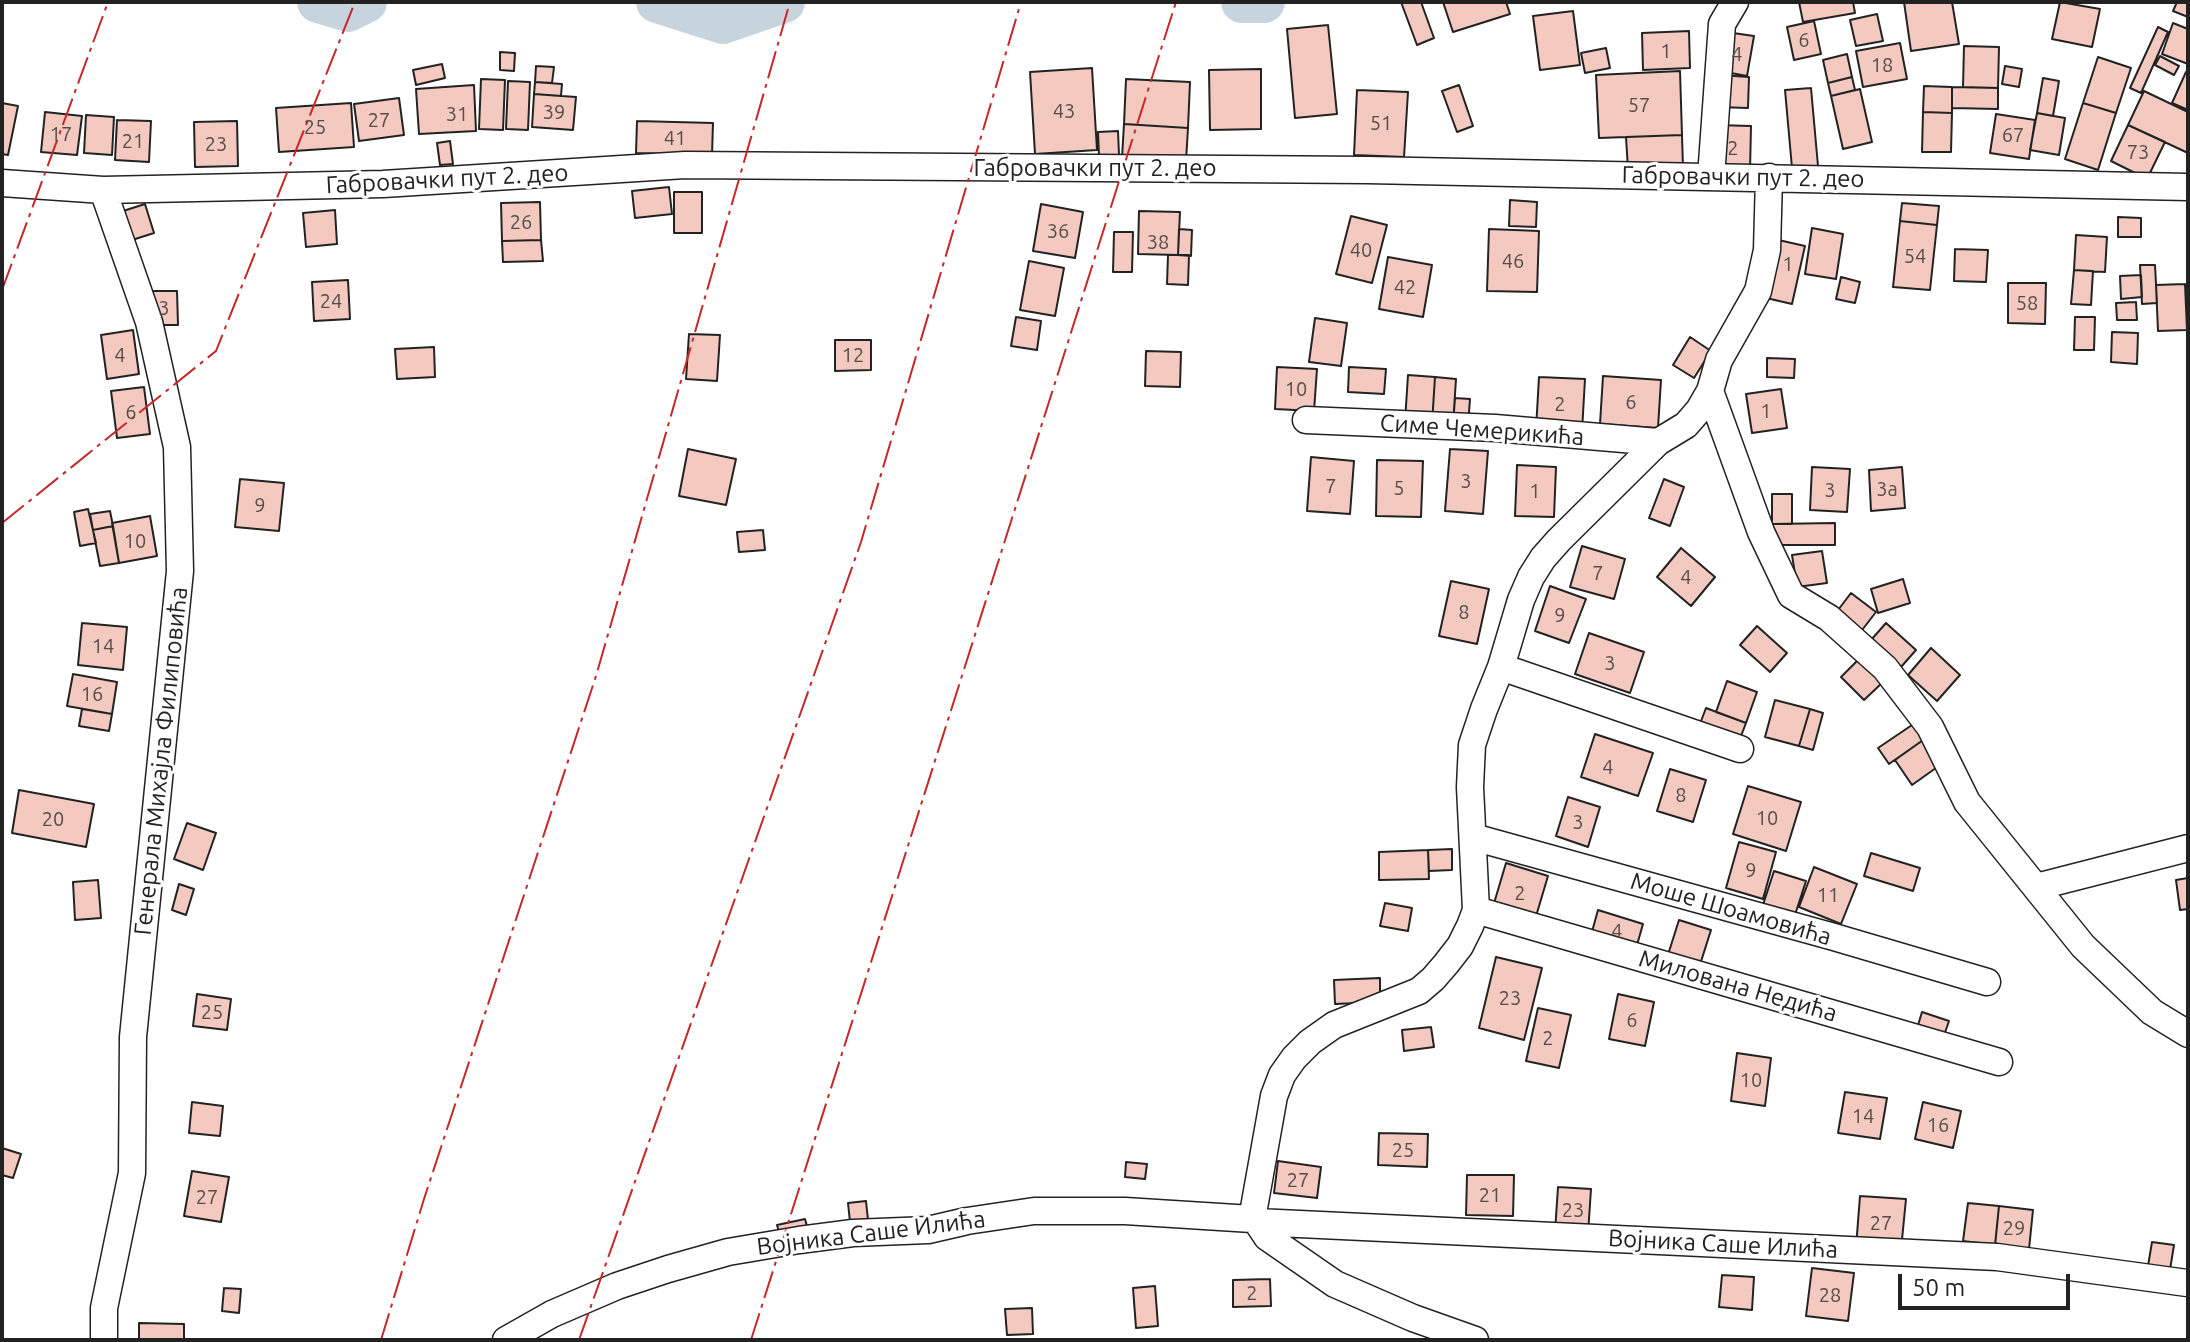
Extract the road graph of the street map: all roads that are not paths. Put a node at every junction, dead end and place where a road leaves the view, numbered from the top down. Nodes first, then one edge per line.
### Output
1 (1735, 2) edge
2 (1711, 177) junction
3 (1769, 177) junction
4 (2, 183) edge
5 (2188, 187) edge
6 (103, 190) junction
7 (1710, 391) junction
8 (1306, 420) dead end
9 (1658, 442) junction
10 (1501, 667) junction
11 (1740, 749) dead end
12 (1473, 837) junction
13 (2188, 848) edge
14 (2036, 887) junction
15 (1476, 910) junction
16 (1987, 982) dead end
17 (2188, 1034) edge
18 (1999, 1062) dead end
19 (1259, 1226) junction
20 (2187, 1283) edge
21 (104, 1340) edge
22 (506, 1340) edge
23 (1475, 1340) edge

1 - 2 street
2 - 3 street, Габровачки пут 2. део
2 - 6 street, Габровачки пут 2. део
3 - 5 street, Габровачки пут 2. део
3 - 7 street
4 - 6 street, Габровачки пут 2. део
6 - 21 street, Генерала Михајла Филиповића
7 - 9 street
7 - 14 street
8 - 9 street, Симе Чемерикића
9 - 10 street
10 - 11 street
10 - 12 street
12 - 15 street
12 - 16 street, Моше Шоамовића
13 - 14 street
14 - 17 street
15 - 18 street, Милована Недића
15 - 19 street
19 - 20 street, Војника Саше Илића
19 - 22 street, Војника Саше Илића
19 - 23 street

